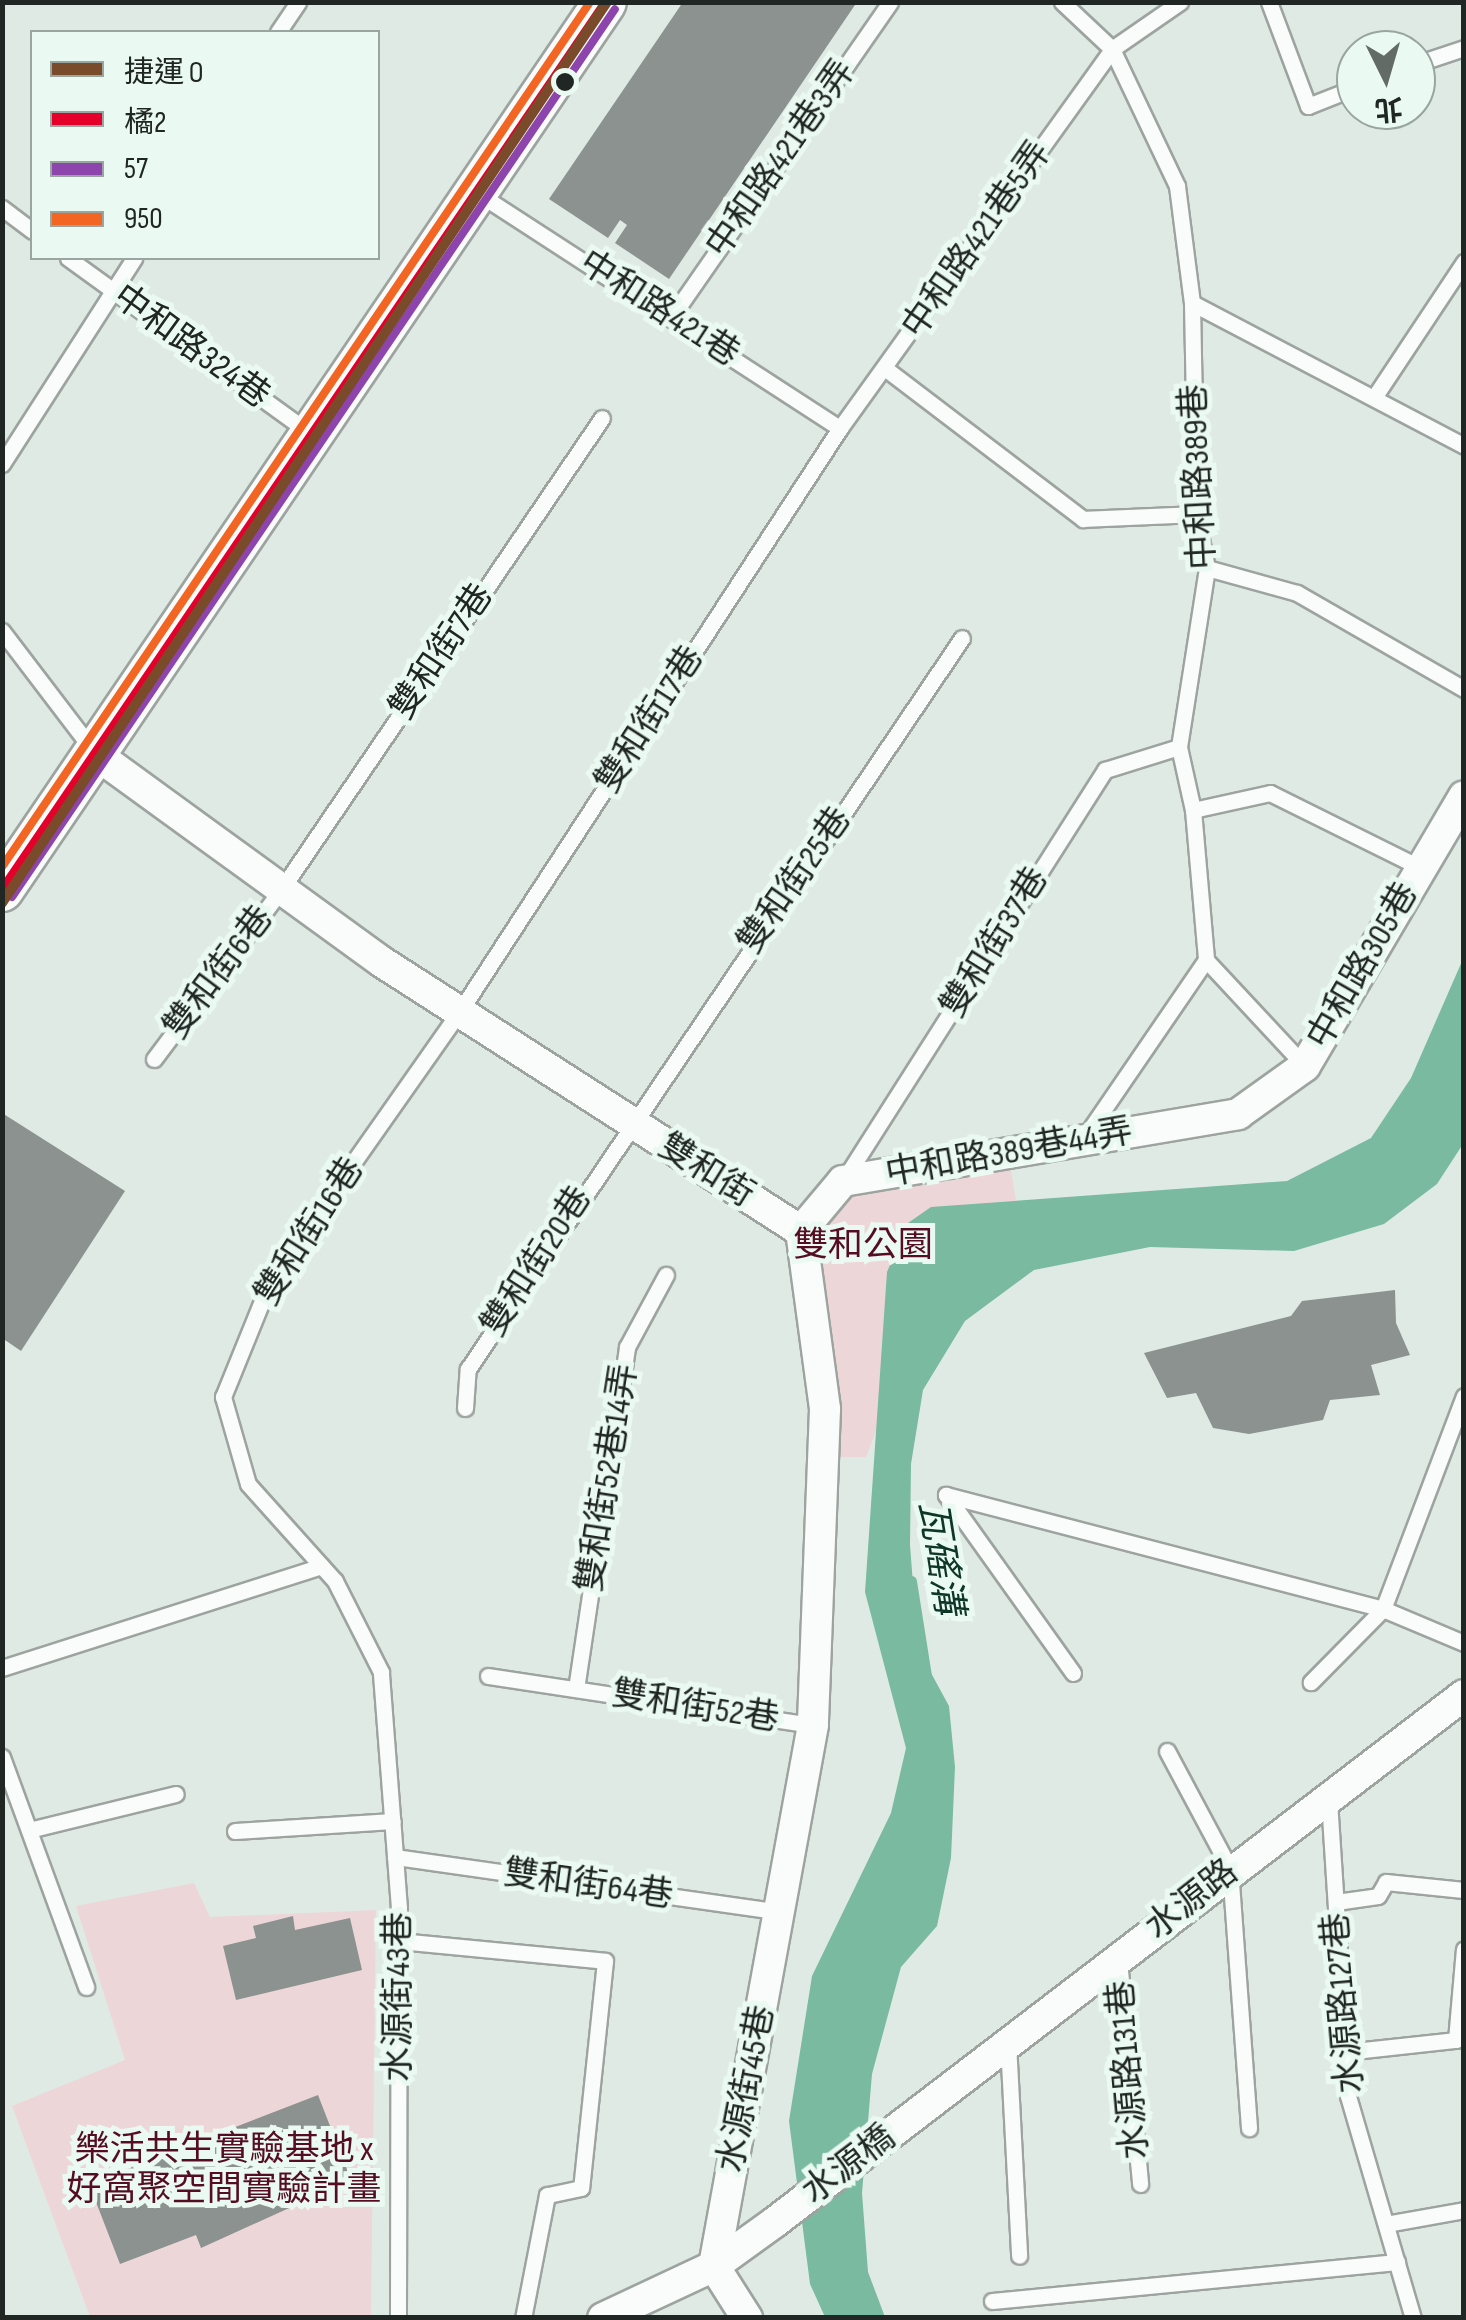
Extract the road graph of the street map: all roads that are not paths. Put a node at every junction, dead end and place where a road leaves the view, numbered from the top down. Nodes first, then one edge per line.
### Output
1 (298, 2) edge
2 (605, 2) edge
3 (890, 2) edge
4 (1062, 2) edge
5 (1180, 2) edge
6 (1269, 2) edge
7 (279, 30) edge
8 (1464, 48) edge
9 (1112, 49) junction
10 (1436, 57) edge
11 (1336, 96) edge
12 (475, 192) junction
13 (2, 208) edge
14 (30, 229) edge
15 (71, 260) edge
16 (133, 260) edge
17 (1464, 262) edge
18 (112, 291) junction
19 (1192, 303) junction
20 (672, 316) junction
21 (886, 369) junction
22 (1375, 396) junction
23 (602, 418) dead end
24 (840, 428) junction
25 (314, 436) junction
26 (1464, 446) edge
27 (2, 464) edge
28 (1196, 514) junction
29 (1207, 568) junction
30 (2, 631) edge
31 (962, 638) dead end
32 (1464, 690) edge
33 (1179, 748) junction
34 (97, 755) junction
35 (1464, 796) edge
36 (1193, 810) junction
37 (1421, 868) junction
38 (283, 887) junction
39 (2, 890) edge
40 (1206, 960) junction
41 (460, 1010) junction
42 (154, 1059) dead end
43 (1304, 1066) junction
44 (1238, 1114) joint
45 (628, 1123) junction
46 (1082, 1140) junction
47 (843, 1181) junction
48 (801, 1231) junction
49 (666, 1275) dead end
50 (1464, 1396) edge
51 (464, 1408) dead end
52 (321, 1566) junction
53 (1383, 1609) junction
54 (1464, 1644) edge
55 (2, 1668) edge
56 (1074, 1672) dead end
57 (488, 1676) dead end
58 (1311, 1682) dead end
59 (576, 1689) junction
60 (1464, 1696) edge
61 (813, 1725) junction
62 (1167, 1751) dead end
63 (2, 1757) edge
64 (176, 1794) dead end
65 (1329, 1800) junction
66 (393, 1821) junction
67 (29, 1830) junction
68 (235, 1832) dead end
69 (395, 1857) junction
70 (1230, 1868) junction
71 (1464, 1890) edge
72 (1336, 1902) junction
73 (780, 1912) junction
74 (399, 1941) junction
75 (1464, 1949) edge
76 (1118, 1956) junction
77 (86, 1987) dead end
78 (1008, 2043) junction
79 (1345, 2052) junction
80 (924, 2109) joint
81 (1249, 2128) dead end
82 (1140, 2184) dead end
83 (1464, 2210) edge
84 (1386, 2224) junction
85 (1019, 2256) dead end
86 (1396, 2262) junction
87 (714, 2266) junction
88 (992, 2302) dead end
89 (398, 2318) edge
90 (523, 2318) edge
91 (604, 2318) edge
92 (747, 2318) edge
93 (1413, 2318) edge

1 - 7 lane
2 - 12 main road
3 - 20 lane, 中和路421巷3弄
4 - 9 lane, 中和路389巷
5 - 9 lane
6 - 11 lane
8 - 10 lane
9 - 19 lane, 中和路389巷
9 - 21 lane, 中和路421巷5弄
12 - 20 lane, 中和路421巷
12 - 25 main road
13 - 14 lane
15 - 18 lane, 中和路324巷
16 - 18 lane
17 - 22 lane
18 - 25 lane, 中和路324巷
18 - 27 lane
19 - 22 lane
19 - 28 lane, 中和路389巷
20 - 24 lane, 中和路421巷
21 - 24 lane, 中和路421巷5弄
21 - 28 lane
22 - 26 lane
23 - 38 lane, 雙和街7巷
24 - 41 lane, 雙和街17巷
25 - 34 main road
28 - 29 lane, 中和路389巷
29 - 32 lane
29 - 33 lane, 中和路389巷
30 - 34 lane
31 - 45 lane, 雙和街25巷
33 - 36 lane, 中和路389巷
33 - 47 lane, 雙和街37巷
34 - 38 street, 雙和街
34 - 39 main road
35 - 37 street, 中和路305巷
36 - 37 lane
36 - 40 lane, 中和路389巷
37 - 43 street, 中和路305巷
38 - 41 street, 雙和街
38 - 42 lane, 雙和街6巷
40 - 43 lane
40 - 46 lane
41 - 45 street, 雙和街
41 - 52 lane, 雙和街16巷
43 - 44 street, 中和路305巷
44 - 46 street, 中和路389巷44弄
45 - 48 street, 雙和街
45 - 51 lane, 雙和街20巷
46 - 47 street, 中和路389巷44弄
47 - 48 street, 中和路389巷44弄
48 - 61 street
49 - 59 lane, 雙和街52巷14弄
50 - 53 lane
52 - 55 lane
52 - 66 lane, 雙和街16巷
53 - 54 lane
53 - 56 lane
53 - 58 lane
57 - 59 lane, 雙和街52巷
59 - 61 lane, 雙和街52巷
60 - 65 street, 水源路
61 - 73 street
62 - 70 lane
63 - 67 lane
64 - 67 lane
65 - 70 street, 水源路
65 - 72 lane, 水源路127巷
66 - 68 lane
66 - 69 lane, 水源街43巷
67 - 77 lane
69 - 73 lane, 雙和街64巷
69 - 74 lane, 水源街43巷
70 - 76 street, 水源路
70 - 81 lane
71 - 72 lane
72 - 79 lane, 水源路127巷
73 - 87 street, 水源街45巷
74 - 89 lane, 水源街43巷
74 - 90 lane
75 - 79 lane
76 - 78 street, 水源路
76 - 82 lane, 水源路131巷
78 - 80 street, 水源路
78 - 85 lane
79 - 84 lane, 水源路127巷
80 - 87 street, 水源橋
83 - 84 lane
84 - 86 lane, 水源路127巷
86 - 88 lane
86 - 93 lane, 水源路127巷
87 - 91 street, 水源橋
87 - 92 street

